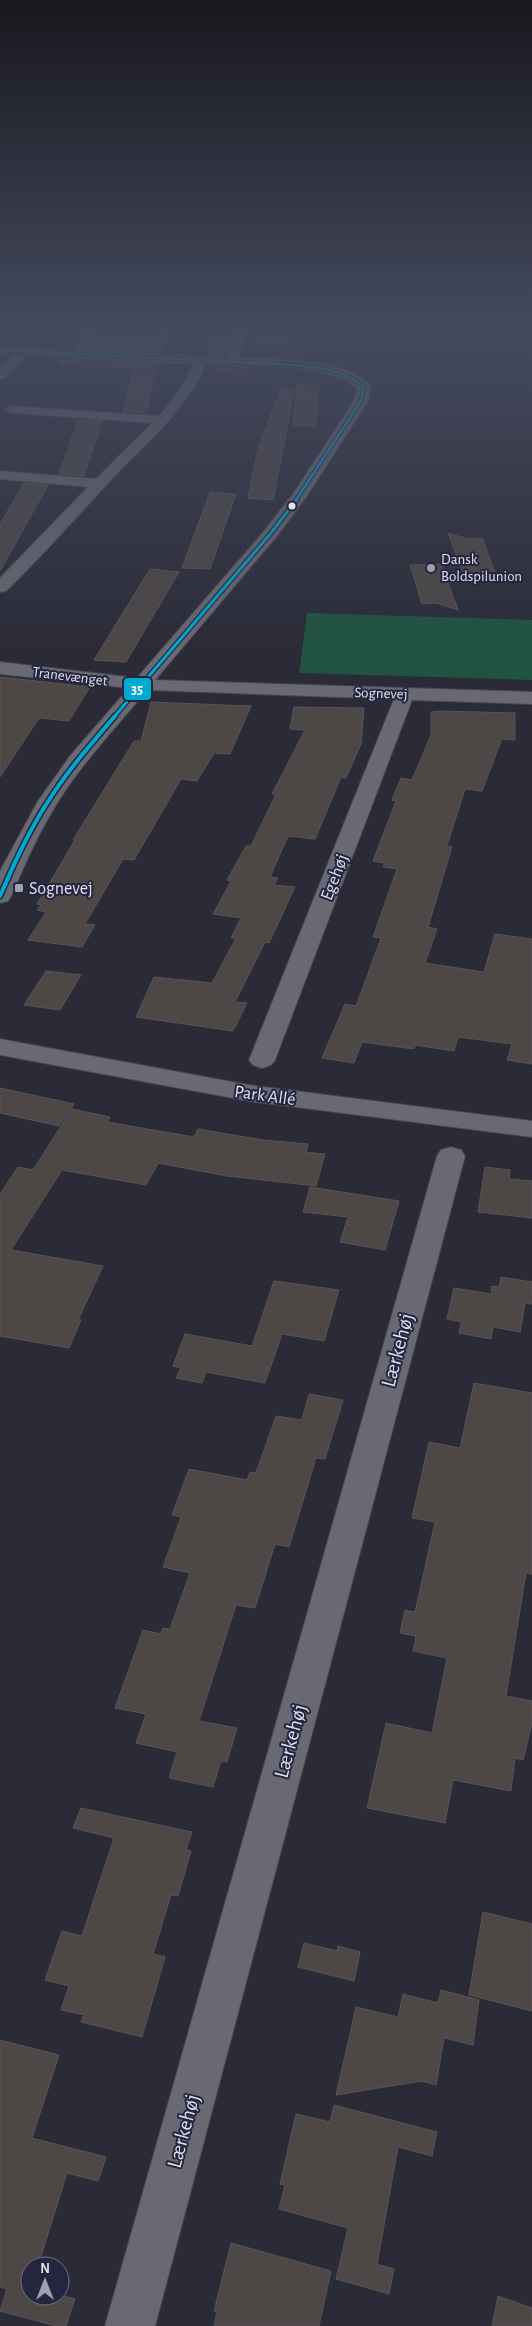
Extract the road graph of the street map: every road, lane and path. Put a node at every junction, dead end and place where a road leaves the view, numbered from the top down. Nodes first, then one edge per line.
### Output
1 (147, 437) edge
2 (337, 437) edge
3 (0, 475) edge
4 (100, 484) junction
5 (0, 568) edge
6 (18, 571) junction
7 (0, 587) edge
8 (0, 668) edge
9 (140, 684) junction
10 (405, 694) junction
11 (532, 698) edge
12 (0, 896) edge
13 (0, 1047) edge
14 (262, 1060) dead end
15 (532, 1129) edge
16 (451, 1156) dead end
17 (130, 2326) edge

1 - 4 street
2 - 9 street
3 - 4 street
4 - 6 street
5 - 6 street
6 - 7 street
8 - 9 street, Tranevænget
9 - 10 street, Sognevej
9 - 12 street
10 - 11 street, Sognevej
10 - 14 street, Egehøj
13 - 15 street, Park Allé
16 - 17 street, Lærkehøj

